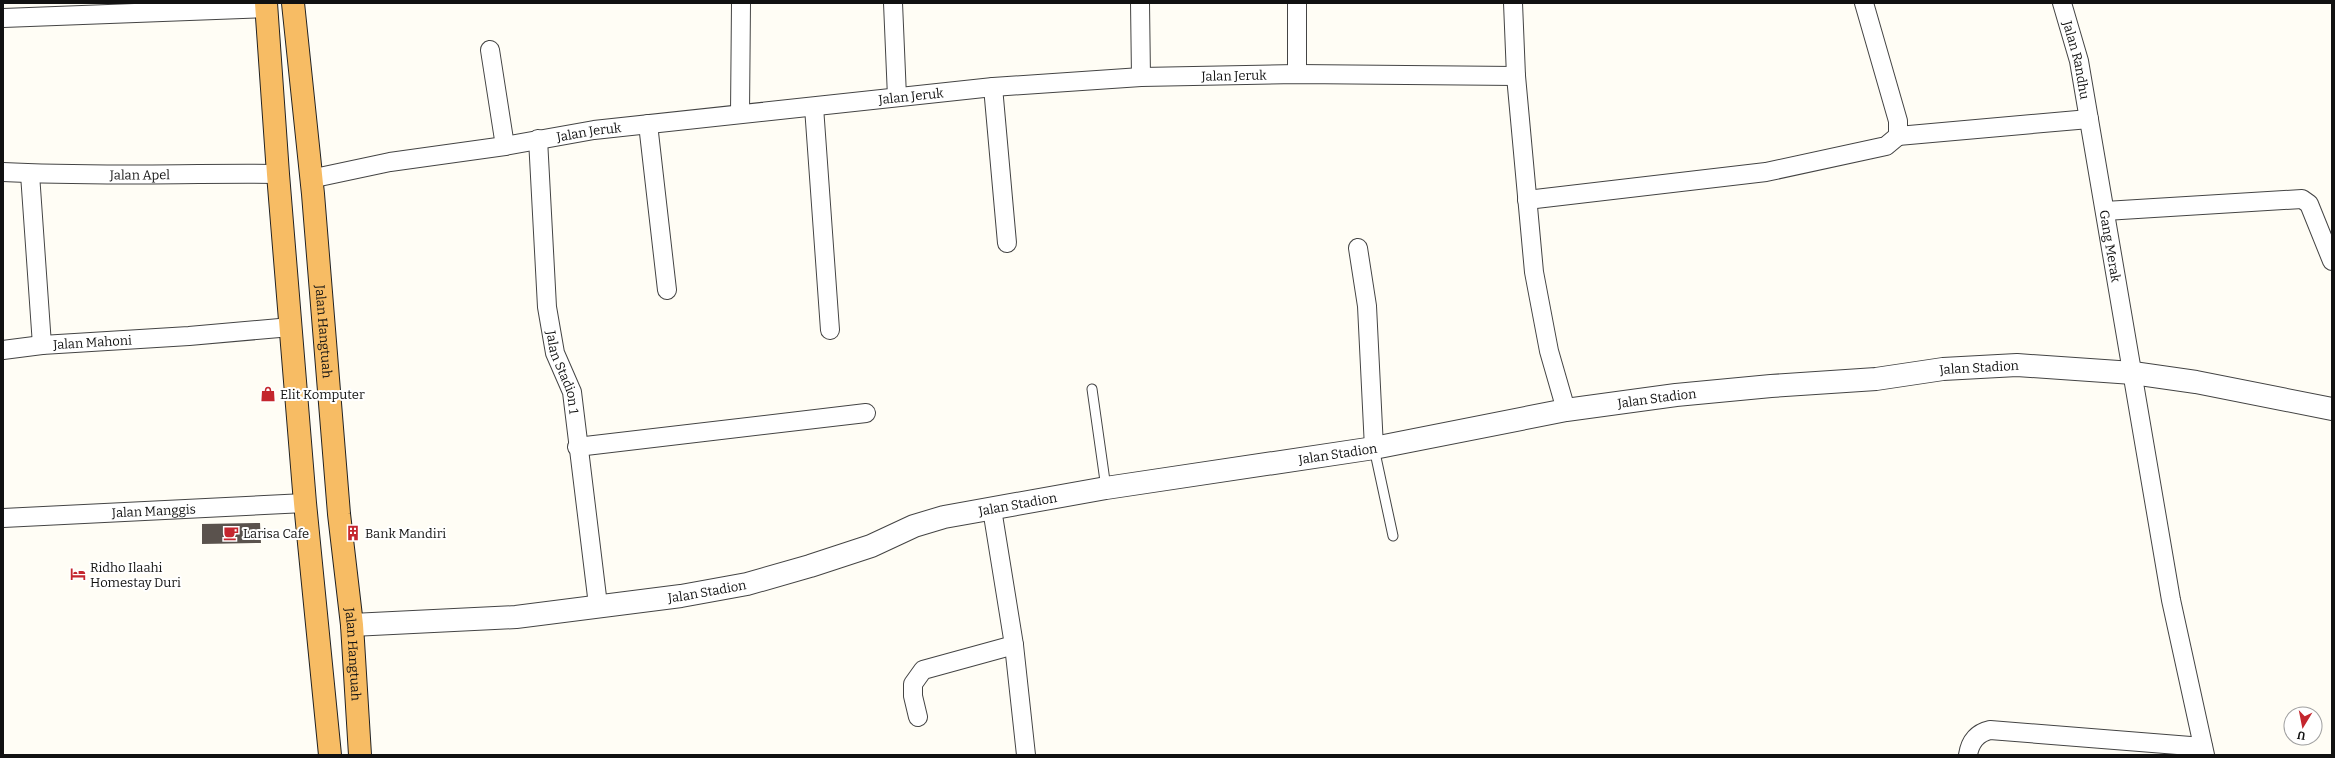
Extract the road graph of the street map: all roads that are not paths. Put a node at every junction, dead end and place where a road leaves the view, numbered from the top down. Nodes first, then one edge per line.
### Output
1 (293, 3) edge
2 (740, 3) edge
3 (893, 3) edge
4 (1140, 3) edge
5 (1297, 3) edge
6 (1513, 3) edge
7 (1864, 3) edge
8 (2062, 3) edge
9 (266, 5) edge
10 (3, 18) edge
11 (490, 50) dead end
12 (1297, 74) junction
13 (1516, 76) junction
14 (1141, 77) junction
15 (993, 87) junction
16 (898, 97) junction
17 (814, 107) junction
18 (740, 113) junction
19 (2089, 119) junction
20 (648, 124) junction
21 (1898, 136) junction
22 (538, 139) junction
23 (505, 146) junction
24 (3, 172) edge
25 (30, 174) junction
26 (278, 174) junction
27 (310, 179) junction
28 (1527, 200) junction
29 (2105, 212) junction
30 (1007, 243) dead end
31 (1358, 248) dead end
32 (2332, 261) edge
33 (667, 290) dead end
34 (291, 327) junction
35 (830, 330) dead end
36 (42, 345) junction
37 (3, 350) edge
38 (2134, 373) junction
39 (1092, 389) dead end
40 (2332, 409) edge
41 (1566, 410) junction
42 (866, 413) dead end
43 (577, 447) junction
44 (1374, 448) junction
45 (1106, 488) junction
46 (305, 502) junction
47 (992, 509) junction
48 (3, 518) edge
49 (1393, 536) dead end
50 (598, 606) junction
51 (352, 625) junction
52 (1014, 644) junction
53 (918, 718) dead end
54 (2204, 751) edge
55 (330, 755) edge
56 (360, 755) edge
57 (1026, 755) edge
58 (1968, 755) edge

1 - 27 highway, Jalan Hangtuah
2 - 18 street
3 - 16 street
4 - 14 street
5 - 12 street
6 - 13 street
7 - 21 street
8 - 19 street, Jalan Randhu
9 - 10 street
9 - 26 highway
11 - 23 street
12 - 13 street, Jalan Jeruk
12 - 14 street, Jalan Jeruk
13 - 28 street
14 - 15 street, Jalan Jeruk
15 - 16 street, Jalan Jeruk
15 - 30 street
16 - 17 street, Jalan Jeruk
17 - 18 street, Jalan Jeruk
17 - 35 street
18 - 20 street, Jalan Jeruk
19 - 21 street
19 - 29 street, Gang Merak
20 - 22 street, Jalan Jeruk
20 - 33 street
21 - 28 street
22 - 23 street, Jalan Jeruk
22 - 43 street, Jalan Stadion 1
23 - 27 street, Jalan Jeruk
24 - 25 street, Jalan Apel
25 - 26 street, Jalan Apel
25 - 36 street, Jalan Mahoni
26 - 34 highway
27 - 51 highway, Jalan Hangtuah
28 - 41 street
29 - 32 street
29 - 38 street, Gang Merak
31 - 44 street
34 - 36 street, Jalan Mahoni
34 - 46 highway
36 - 37 street
38 - 40 street, Jalan Stadion
38 - 41 street, Jalan Stadion
38 - 54 street, Gang Merak
39 - 45 lane
41 - 44 street, Jalan Stadion
42 - 43 street
43 - 50 street, Jalan Stadion 1
44 - 45 street, Jalan Stadion
44 - 49 lane
45 - 47 street, Jalan Stadion
46 - 48 street, Jalan Manggis
46 - 55 highway
47 - 50 street, Jalan Stadion
47 - 52 street
50 - 51 street, Jalan Stadion
51 - 56 highway, Jalan Hangtuah
52 - 53 street
52 - 57 street
54 - 58 street

